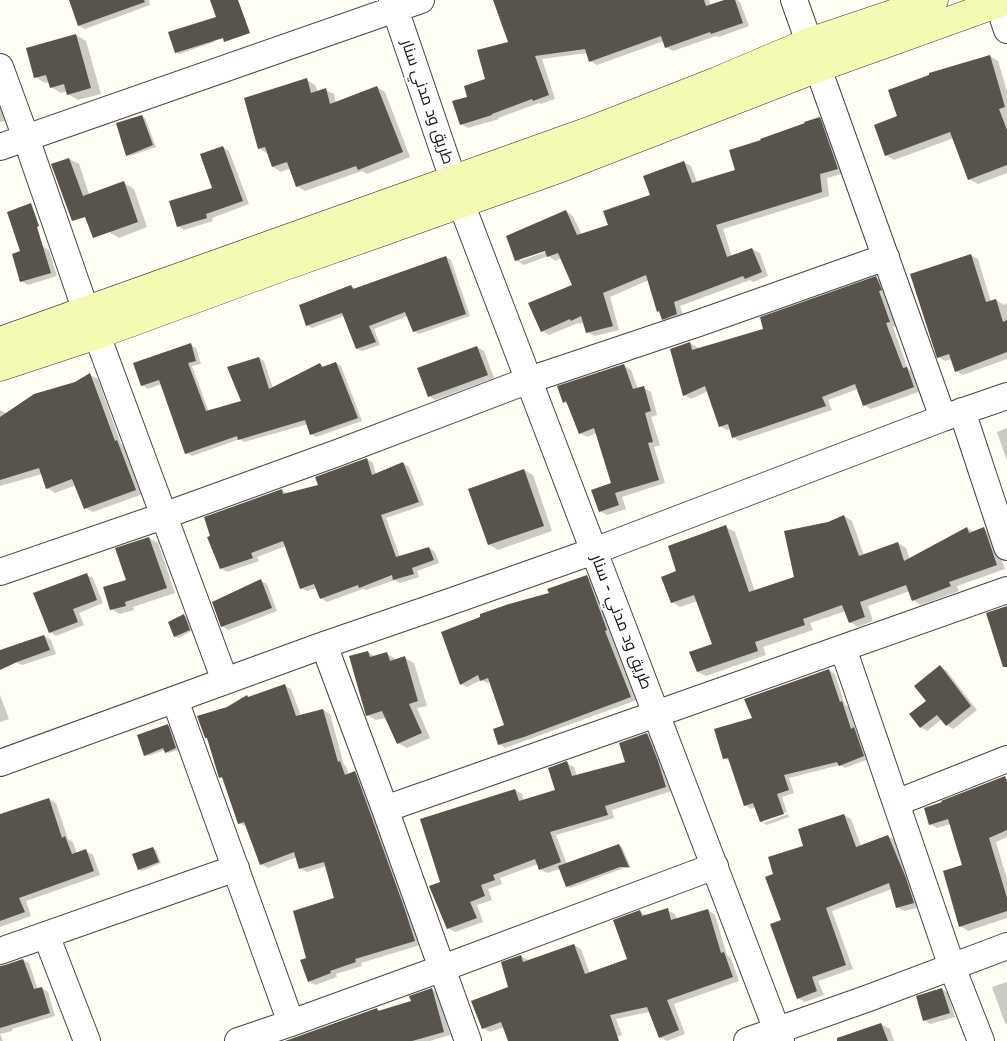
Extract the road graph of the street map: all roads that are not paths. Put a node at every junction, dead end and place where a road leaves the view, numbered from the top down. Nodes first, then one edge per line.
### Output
1 (421, 0) edge
2 (794, 0) edge
3 (934, 0) edge
4 (1000, 1) edge
5 (394, 5) edge
6 (1007, 30) edge
7 (809, 42) junction
8 (0, 67) edge
9 (818, 68) junction
10 (26, 138) junction
11 (0, 147) edge
12 (457, 192) junction
13 (886, 257) junction
14 (86, 311) junction
15 (97, 335) junction
16 (0, 341) edge
17 (0, 367) edge
18 (529, 380) junction
19 (1007, 396) edge
20 (952, 415) junction
21 (163, 516) junction
22 (1007, 547) edge
23 (594, 551) junction
24 (0, 572) edge
25 (1007, 590) edge
26 (324, 645) junction
27 (843, 648) junction
28 (225, 681) junction
29 (175, 700) junction
30 (656, 714) junction
31 (1007, 760) edge
32 (0, 764) edge
33 (896, 803) junction
34 (385, 809) junction
35 (715, 866) junction
36 (236, 868) junction
37 (46, 935) junction
38 (1007, 946) edge
39 (0, 951) edge
40 (952, 967) junction
41 (443, 968) junction
42 (292, 1023) junction
43 (779, 1036) edge
44 (87, 1041) edge
45 (238, 1041) edge
46 (468, 1041) edge
47 (747, 1041) edge
48 (981, 1041) edge

1 - 5 street
2 - 7 street
3 - 7 street
4 - 6 street
4 - 9 street
5 - 10 street
5 - 12 street, طريق ود مدني سنار
7 - 12 street
8 - 10 street
9 - 12 street
9 - 13 street
10 - 11 street
10 - 14 street
12 - 14 street
12 - 15 street
12 - 18 street, طريق ود مدني - سنار
13 - 18 street
13 - 20 street
14 - 16 street
15 - 17 street
15 - 21 street
18 - 21 street
18 - 23 street, طريق ود مدني - سنار
19 - 20 street
20 - 22 street
20 - 23 street
21 - 24 street
21 - 28 street
23 - 26 street
23 - 30 street, طريق ود مدني - سنار
25 - 27 street
26 - 28 street
26 - 34 street
27 - 30 street
27 - 33 street
28 - 29 street
29 - 32 street
29 - 36 street
30 - 34 street
30 - 35 street, طريق ود مدني - سنار
31 - 33 street
33 - 40 street
34 - 41 street
35 - 41 street
35 - 43 street, طريق ود مدني - سنار
36 - 37 street
36 - 42 street
37 - 39 street
37 - 44 street
38 - 40 street
40 - 43 street
40 - 48 street
41 - 42 street
41 - 46 street
42 - 45 street
43 - 47 street

